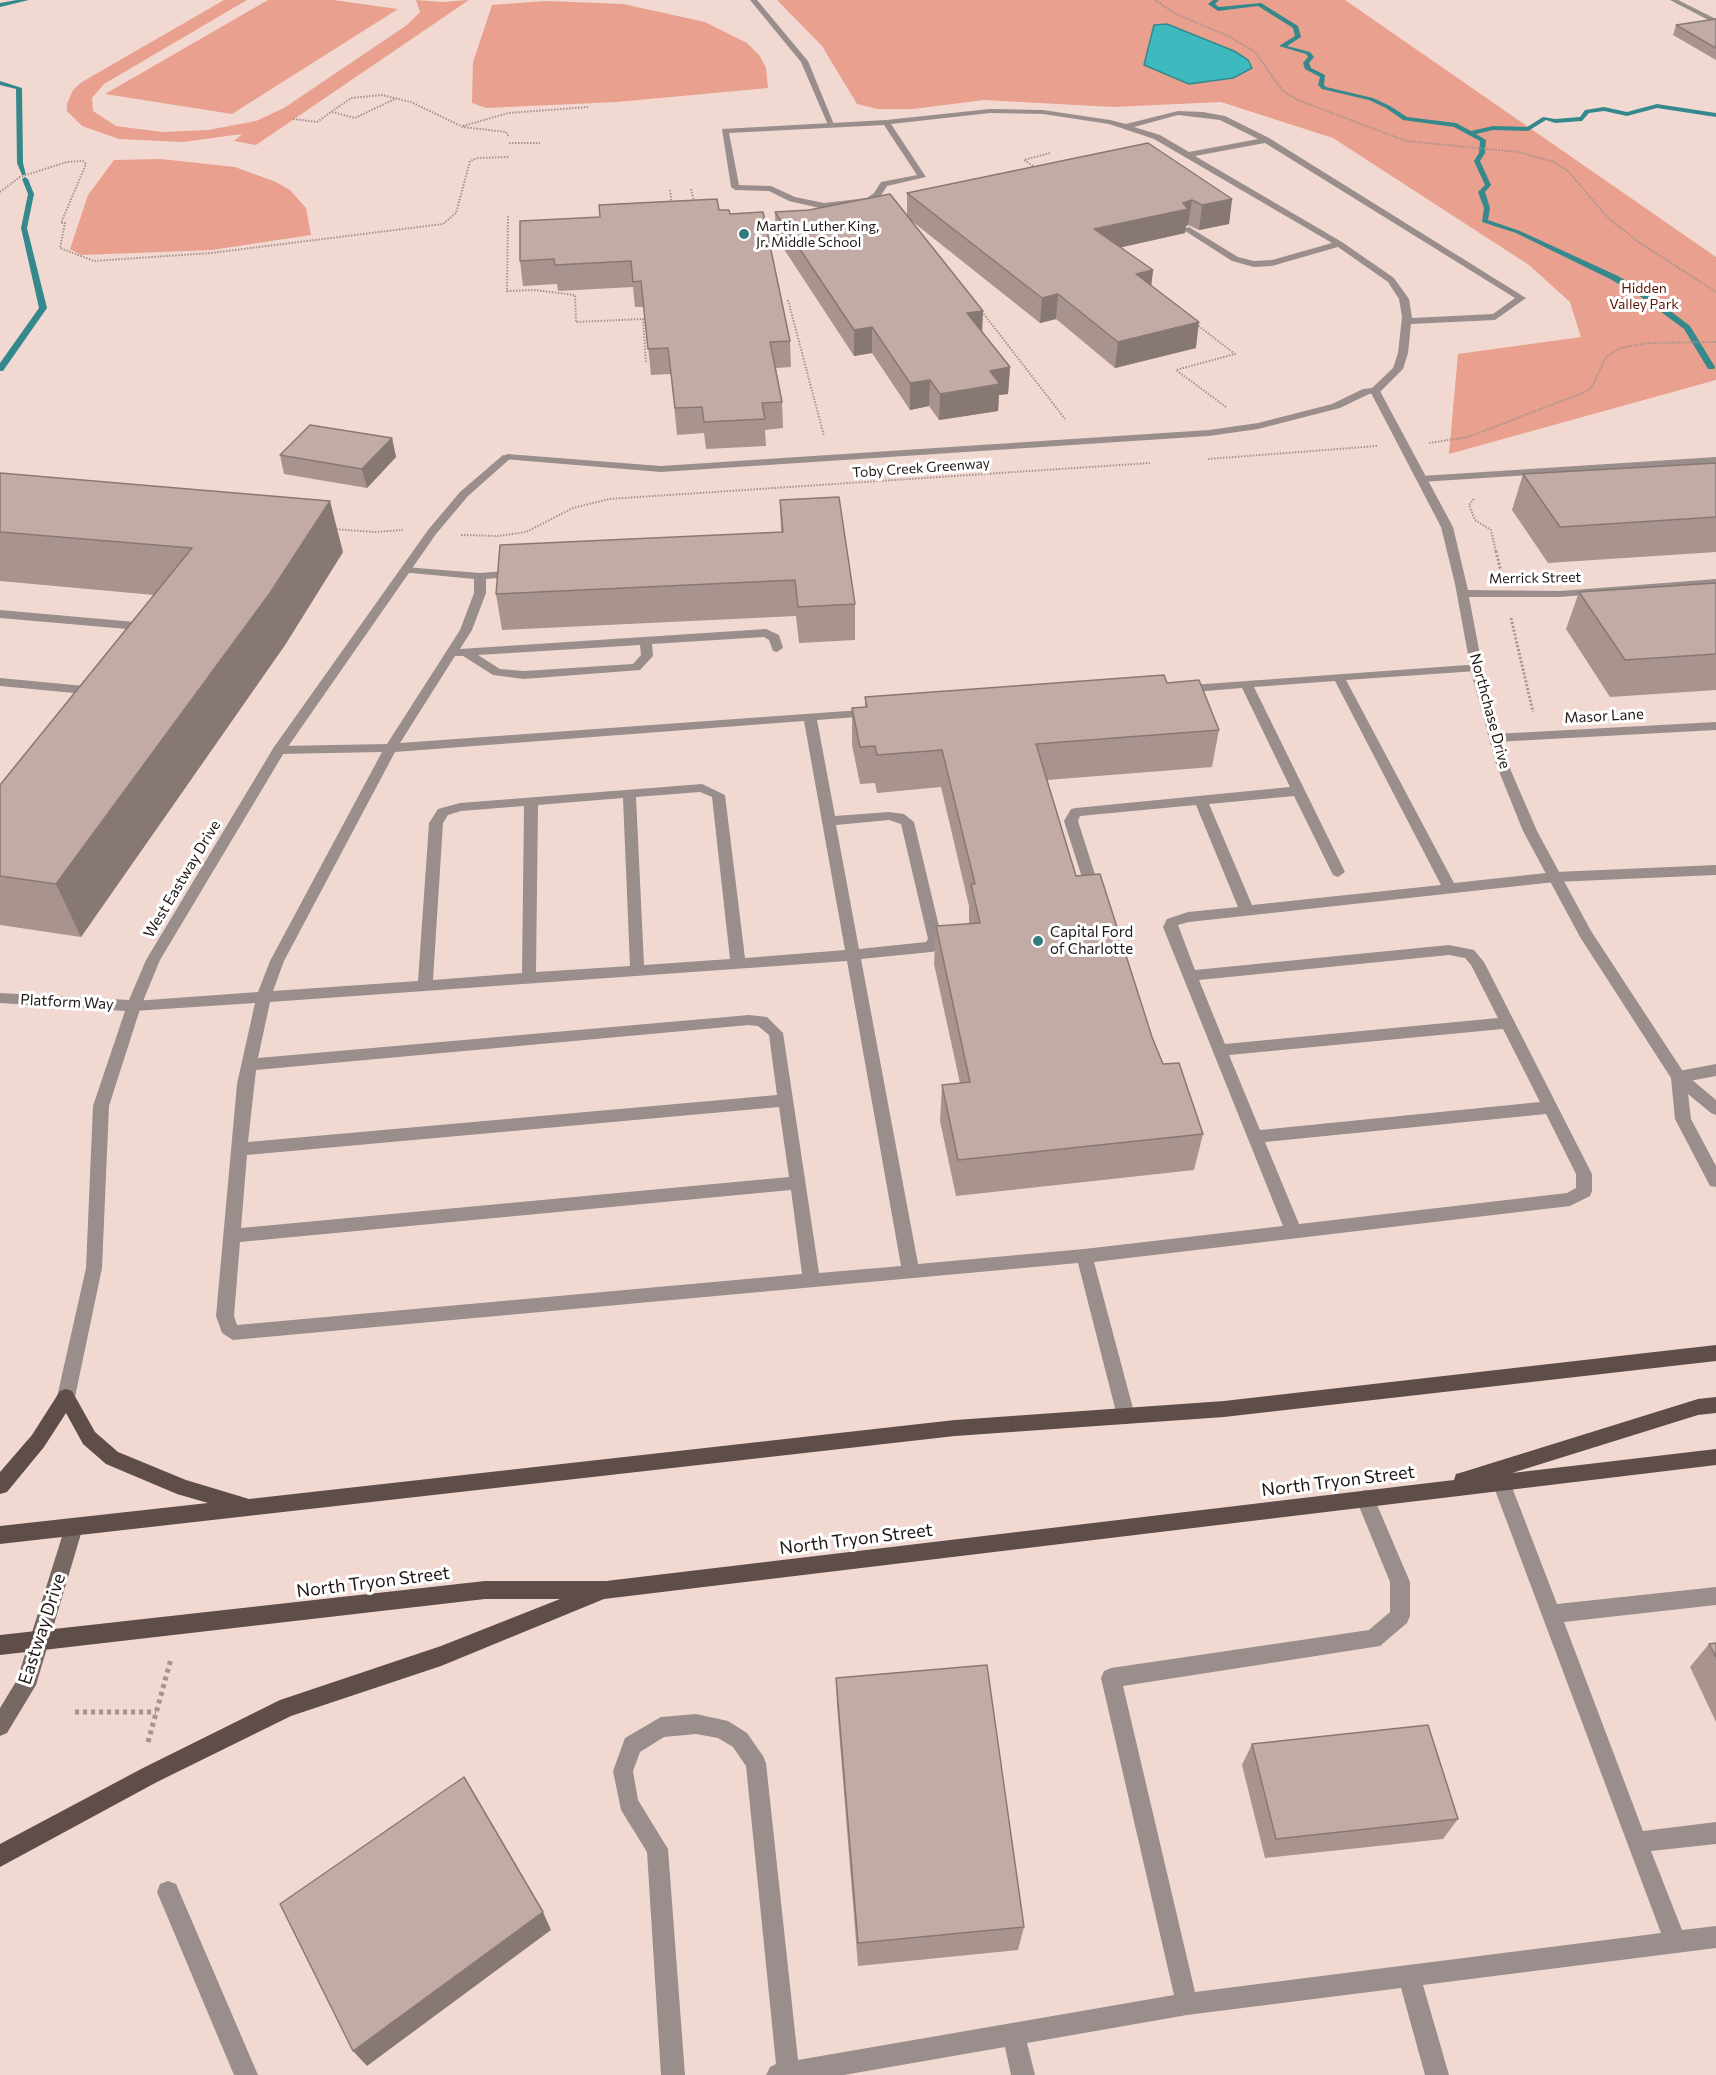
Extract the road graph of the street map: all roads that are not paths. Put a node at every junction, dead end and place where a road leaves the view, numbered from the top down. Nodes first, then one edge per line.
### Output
1 (753, 0) edge
2 (1673, 0) edge
3 (1716, 22) edge
4 (886, 122) junction
5 (832, 125) junction
6 (1125, 126) junction
7 (1266, 141) junction
8 (1187, 155) junction
9 (1186, 229) edge
10 (1339, 244) junction
11 (1407, 321) junction
12 (1375, 391) junction
13 (1716, 460) edge
14 (1421, 479) junction
15 (405, 570) junction
16 (526, 573) edge
17 (480, 576) junction
18 (1716, 582) edge
19 (1463, 593) junction
20 (0, 614) edge
21 (646, 641) junction
22 (121, 645) edge
23 (777, 648) dead end
24 (458, 652) junction
25 (1477, 667) junction
26 (1339, 678) junction
27 (0, 682) edge
28 (1246, 684) junction
29 (85, 690) edge
30 (1164, 690) edge
31 (881, 711) edge
32 (810, 717) junction
33 (1716, 726) edge
34 (1495, 738) junction
35 (390, 748) junction
36 (279, 750) junction
37 (1298, 791) junction
38 (629, 794) junction
39 (1200, 800) junction
40 (531, 802) junction
41 (829, 821) junction
42 (1716, 870) edge
43 (1338, 872) dead end
44 (1555, 876) junction
45 (1450, 888) junction
46 (1093, 890) edge
47 (1247, 910) junction
48 (853, 955) junction
49 (738, 963) junction
50 (637, 970) junction
51 (1190, 976) junction
52 (529, 978) junction
53 (425, 985) junction
54 (264, 996) junction
55 (0, 998) edge
56 (134, 1006) junction
57 (1507, 1023) junction
58 (1220, 1050) junction
59 (248, 1065) junction
60 (1716, 1070) edge
61 (1678, 1077) junction
62 (786, 1100) junction
63 (1551, 1107) junction
64 (1716, 1109) edge
65 (1255, 1137) junction
66 (240, 1149) junction
67 (1716, 1181) edge
68 (797, 1183) junction
69 (1293, 1230) junction
70 (232, 1236) junction
71 (1084, 1256) junction
72 (911, 1272) junction
73 (812, 1281) junction
74 (1716, 1353) edge
75 (66, 1397) junction
76 (1716, 1405) edge
77 (1126, 1416) junction
78 (1716, 1458) edge
79 (1501, 1482) junction
80 (0, 1486) edge
81 (1426, 1491) junction
82 (1365, 1499) junction
83 (251, 1506) junction
84 (74, 1527) junction
85 (0, 1535) edge
86 (606, 1590) junction
87 (1716, 1596) edge
88 (1549, 1614) junction
89 (40, 1641) junction
90 (0, 1646) edge
91 (0, 1726) edge
92 (1716, 1833) edge
93 (1636, 1842) junction
94 (0, 1856) edge
95 (168, 1892) dead end
96 (1716, 1936) edge
97 (1675, 1942) junction
98 (1409, 1976) junction
99 (1187, 2004) junction
100 (1013, 2033) junction
101 (783, 2074) edge
102 (246, 2075) edge
103 (673, 2075) edge
104 (1023, 2075) edge
105 (1437, 2075) edge

1 - 5 street
2 - 3 street
4 - 5 street
4 - 5 street
4 - 6 street
6 - 7 street
6 - 8 street
7 - 8 street
7 - 11 street
8 - 10 street
9 - 10 street
10 - 11 street
11 - 12 street
12 - 14 street, Northchase Drive
12 - 15 street, West Eastway Drive
13 - 14 street
14 - 19 street, Northchase Drive
15 - 17 street
15 - 36 street, West Eastway Drive
16 - 17 street
17 - 24 street
18 - 19 street, Merrick Street
19 - 25 street, Northchase Drive
20 - 22 street
21 - 23 street
21 - 24 street
21 - 24 street
24 - 35 street
25 - 26 street
25 - 34 street, Northchase Drive
26 - 28 street
26 - 45 street
27 - 29 street
28 - 30 street
28 - 37 street
31 - 32 street
32 - 35 street
32 - 41 street
33 - 34 street, Masor Lane
34 - 44 street, Northchase Drive
35 - 36 street
35 - 54 street
36 - 56 street, West Eastway Drive
37 - 39 street
37 - 43 street
38 - 40 street
38 - 49 street
38 - 50 street
39 - 46 street
39 - 47 street
40 - 52 street
40 - 53 street
41 - 48 street
41 - 48 street, Platform Way
42 - 44 street
44 - 45 street
44 - 61 street, Northchase Drive
45 - 47 street
47 - 51 street
48 - 49 street, Platform Way
48 - 72 street
49 - 50 street, Platform Way
50 - 52 street, Platform Way
51 - 57 street
51 - 58 street
52 - 53 street, Platform Way
53 - 54 street, Platform Way
54 - 56 street, Platform Way
54 - 59 street
55 - 56 street, Platform Way
56 - 75 street, West Eastway Drive
57 - 58 street
57 - 63 street
58 - 65 street
59 - 62 street
59 - 66 street
60 - 61 street
61 - 64 street, Northchase Drive
61 - 67 street, Northchase Drive
62 - 66 street
62 - 68 street
63 - 65 street
63 - 69 street
65 - 69 street
66 - 70 street
68 - 70 street
68 - 73 street
69 - 71 street
70 - 73 street
71 - 72 street
71 - 77 street
72 - 73 street
74 - 77 main road
75 - 80 main road
75 - 83 main road
76 - 81 main road
77 - 83 main road
78 - 79 main road, North Tryon Street
79 - 81 main road, North Tryon Street
79 - 88 street
81 - 82 main road, North Tryon Street
82 - 86 main road, North Tryon Street
82 - 99 street
83 - 84 main road
84 - 85 main road
84 - 89 main road, Eastway Drive
86 - 89 main road, North Tryon Street
86 - 94 main road
87 - 88 street
88 - 93 street
89 - 90 main road, North Tryon Street
89 - 91 main road, Eastway Drive
92 - 93 street
93 - 97 street
95 - 102 street
96 - 97 street
97 - 98 street
98 - 99 street
98 - 105 street
99 - 100 street
100 - 101 street
100 - 104 street
101 - 103 street

